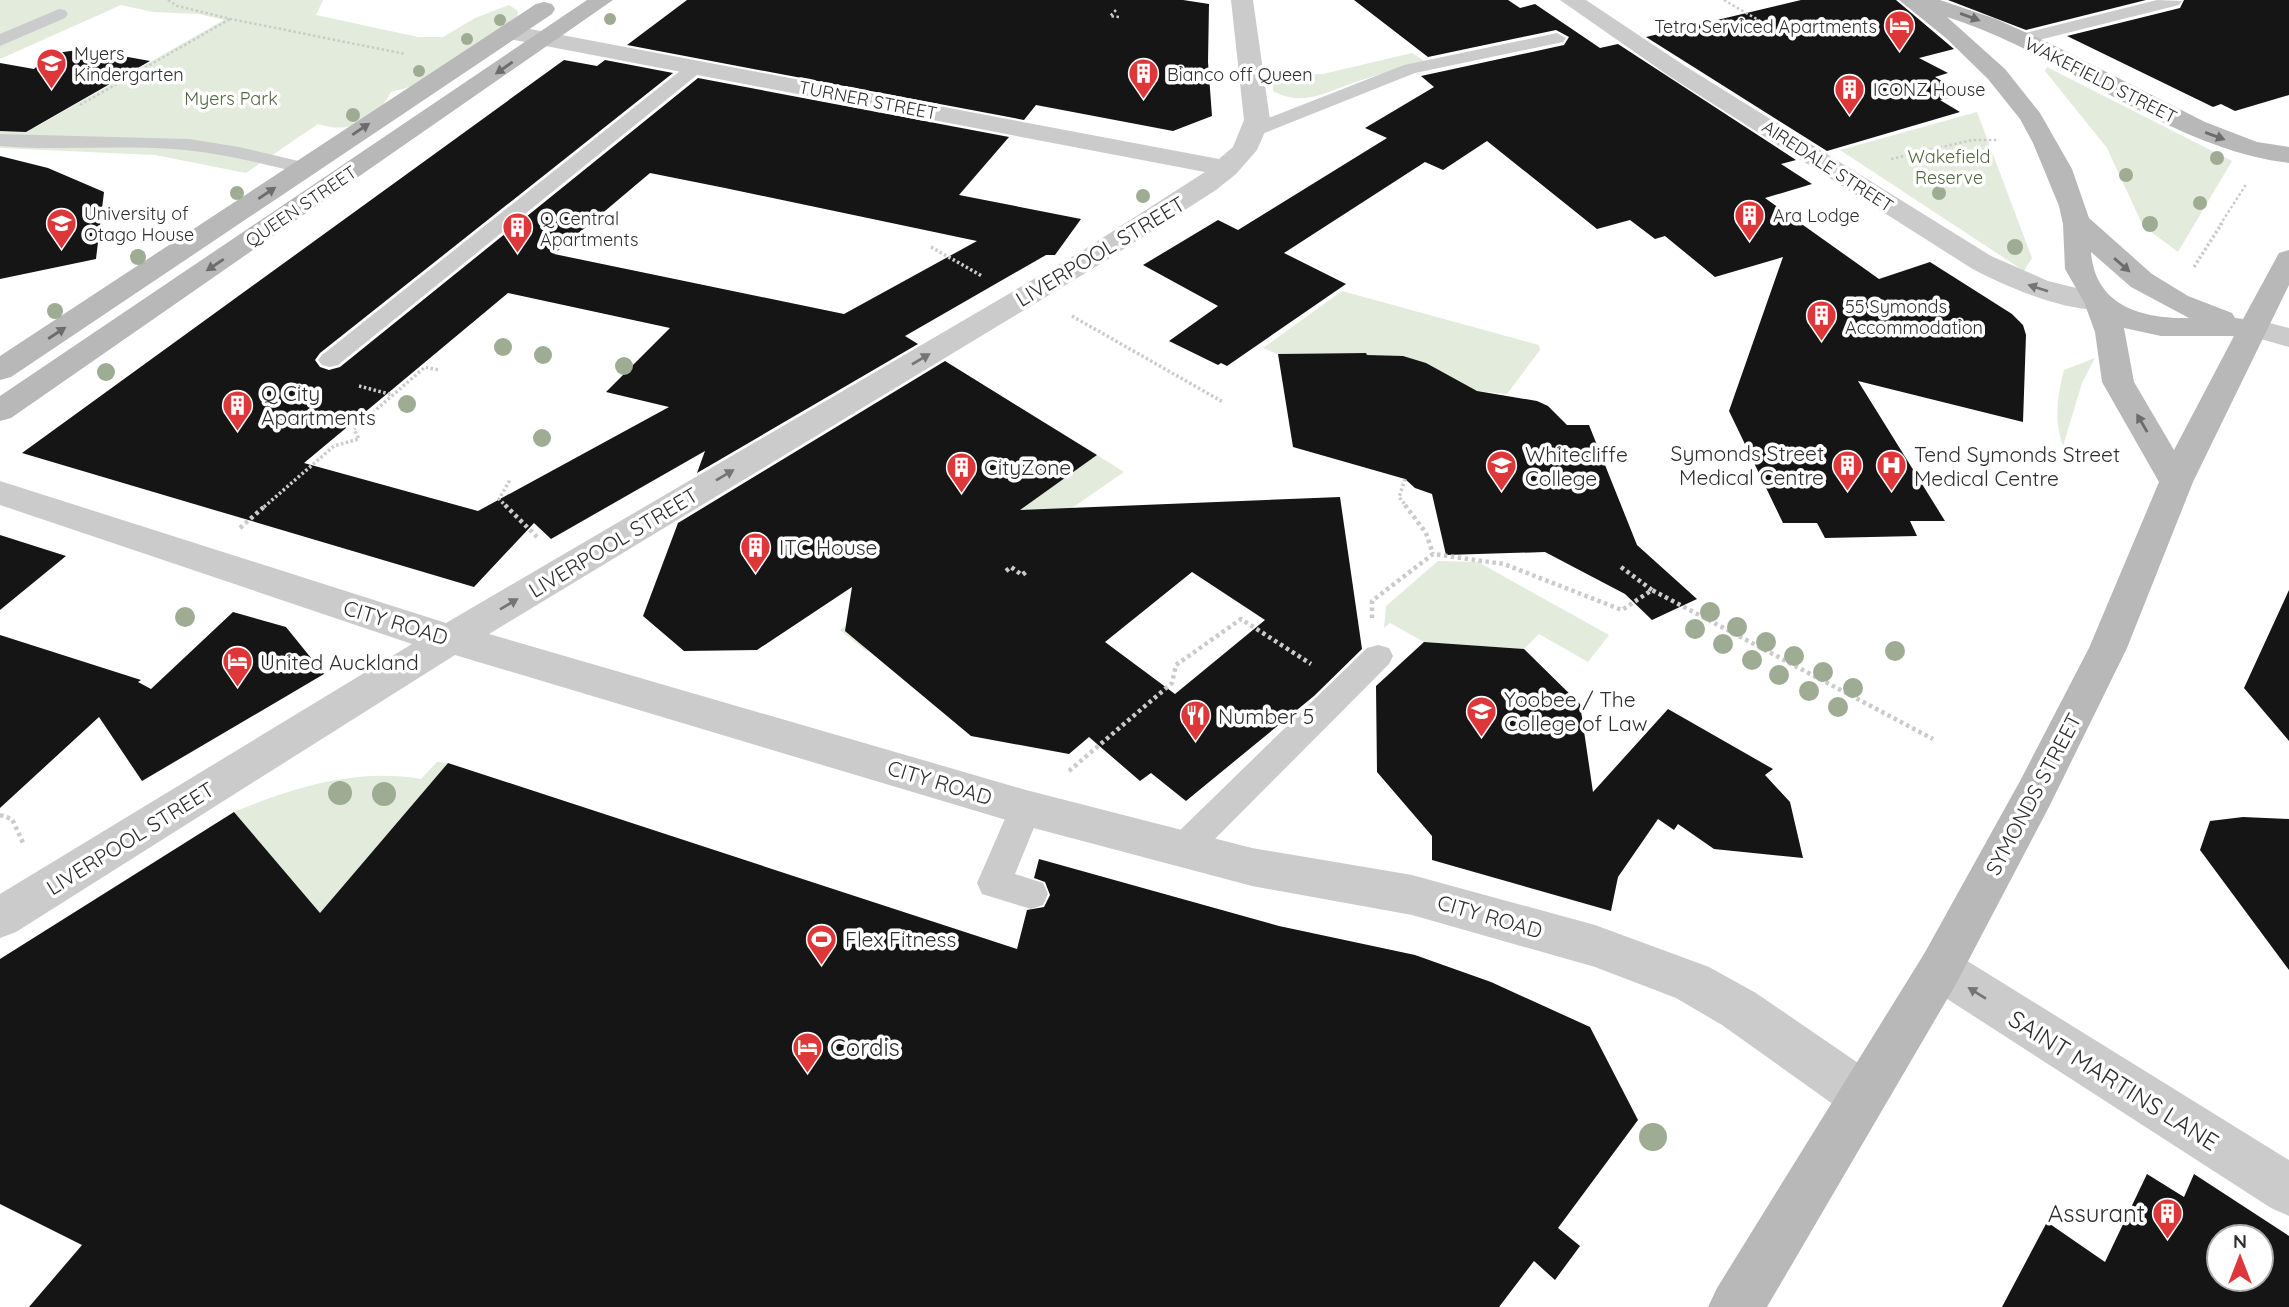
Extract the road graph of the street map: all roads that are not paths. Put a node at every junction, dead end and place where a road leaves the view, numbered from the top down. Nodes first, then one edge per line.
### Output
1 (558, 0) edge
2 (602, 0) edge
3 (1242, 0) edge
4 (1570, 0) edge
5 (1912, 0) edge
6 (2176, 2) edge
7 (59, 15) dead end
8 (509, 32) junction
9 (1557, 37) dead end
10 (546, 38) junction
11 (2023, 40) junction
12 (0, 41) edge
13 (696, 67) junction
14 (1255, 130) junction
15 (0, 140) edge
16 (2289, 155) edge
17 (304, 168) junction
18 (1227, 168) junction
19 (2076, 220) junction
20 (2289, 259) edge
21 (2099, 302) junction
22 (2253, 328) junction
23 (2289, 338) edge
24 (330, 359) dead end
25 (0, 370) edge
26 (0, 411) edge
27 (2176, 482) junction
28 (0, 493) edge
29 (450, 639) junction
30 (1375, 642) road end
31 (1026, 808) junction
32 (1182, 850) junction
33 (1031, 894) dead end
34 (0, 918) edge
35 (1940, 970) junction
36 (1862, 1095) junction
37 (2289, 1190) edge
38 (1736, 1307) edge

1 - 8 main road, QUEEN STREET
2 - 10 main road, QUEEN STREET
3 - 14 street
21 -> 4 street, AIREDALE STREET
5 -> 11 main road, WAKEFIELD STREET
5 - 19 main road, WAKEFIELD STREET
6 - 11 lane
7 - 12 lane
8 - 10 street, TURNER STREET
17 -> 8 main road, QUEEN STREET
9 - 14 lane
10 - 13 street, TURNER STREET
10 -> 26 main road, QUEEN STREET
11 -> 16 main road, WAKEFIELD STREET
13 - 18 street, TURNER STREET
13 - 24 lane
14 - 18 street, LIVERPOOL STREET
15 - 17 lane
25 -> 17 main road, QUEEN STREET
29 -> 18 street, LIVERPOOL STREET
19 - 21 main road, WAKEFIELD STREET
19 -> 22 main road, WAKEFIELD STREET
20 - 22 main road, SYMONDS STREET
21 - 22 main road, WAKEFIELD STREET
27 -> 21 main road
22 - 23 street
22 - 27 main road, SYMONDS STREET
27 - 35 main road, SYMONDS STREET
28 - 29 street, CITY ROAD
29 - 31 street, CITY ROAD
29 - 34 street, LIVERPOOL STREET
30 - 32 lane
31 - 32 street, CITY ROAD
31 - 33 lane
32 - 36 street, CITY ROAD
35 - 36 main road, SYMONDS STREET
37 -> 35 street, SAINT MARTINS LANE
36 - 38 main road, SYMONDS STREET

